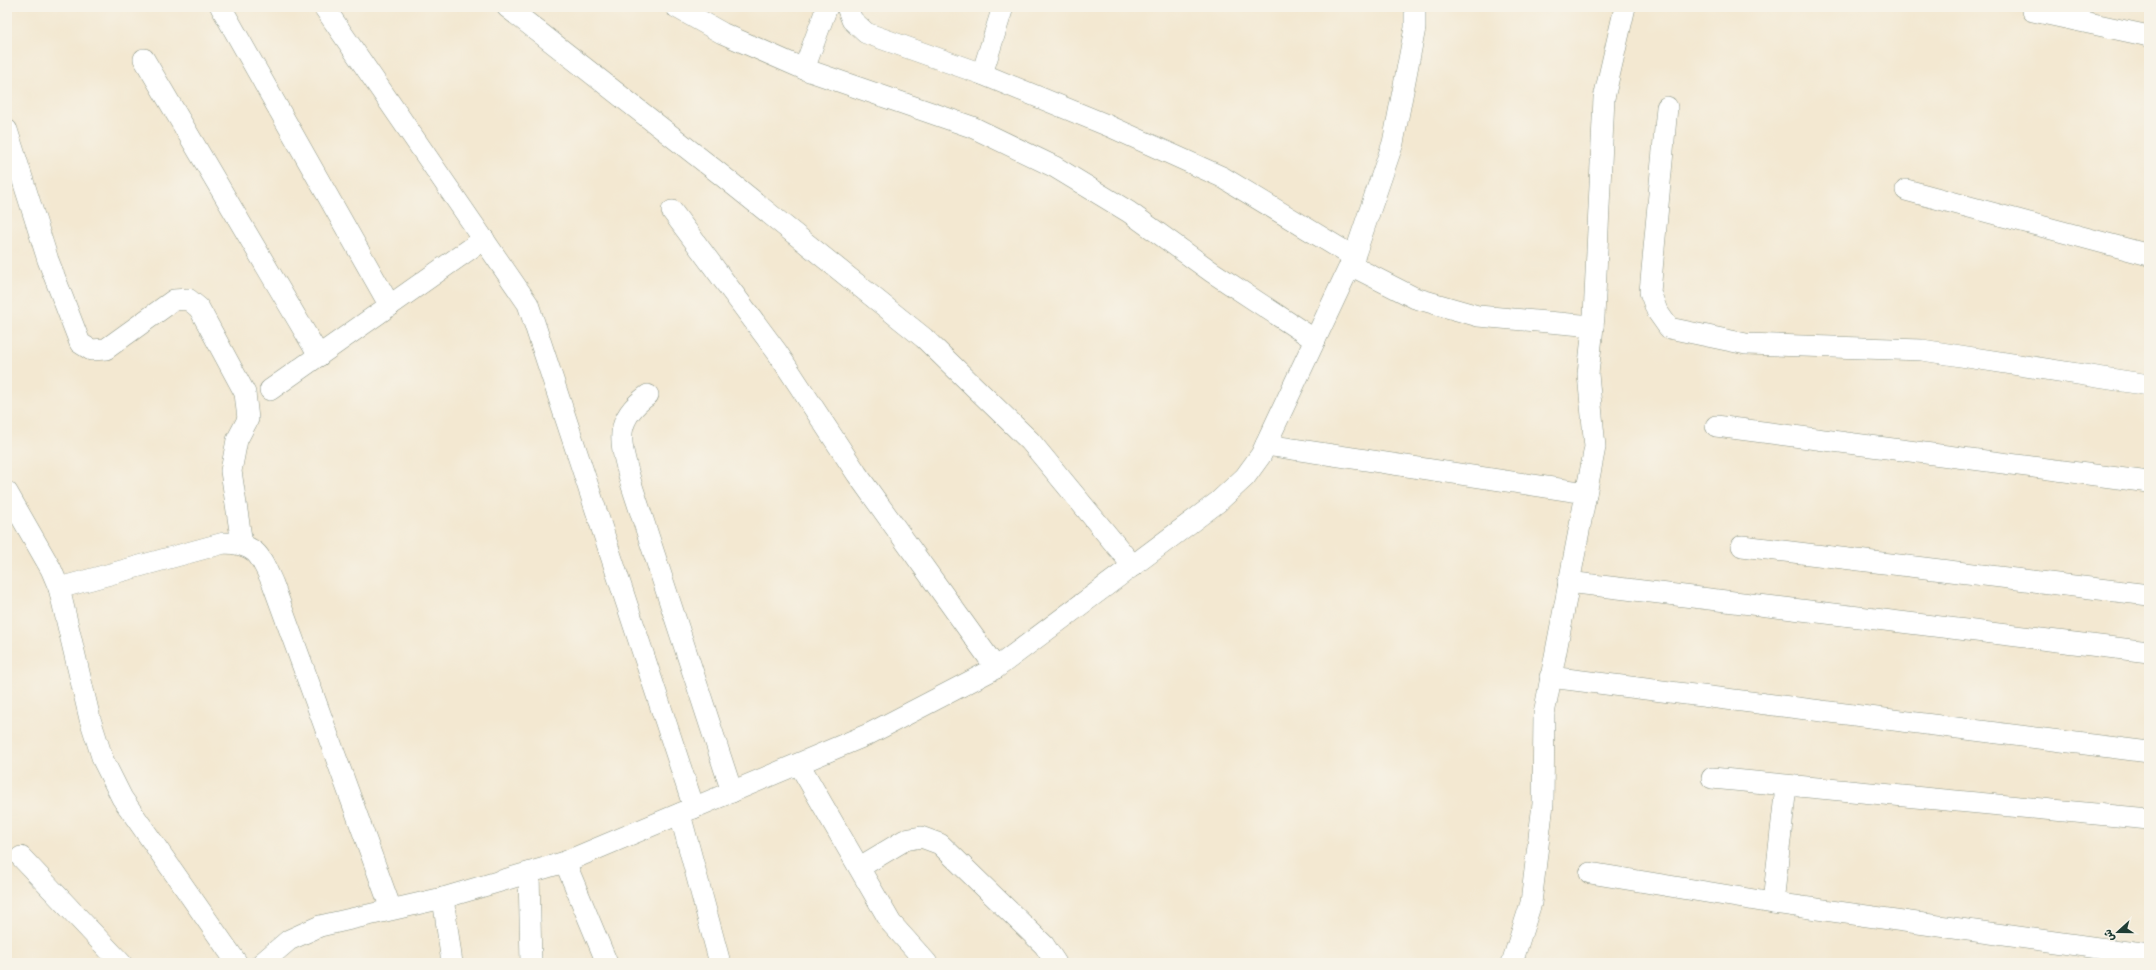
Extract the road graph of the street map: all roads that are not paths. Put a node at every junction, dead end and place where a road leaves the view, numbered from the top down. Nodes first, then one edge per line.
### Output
1 (221, 7) edge
2 (324, 7) edge
3 (506, 7) edge
4 (676, 7) edge
5 (827, 7) edge
6 (847, 7) edge
7 (1003, 7) edge
8 (1415, 7) edge
9 (1625, 7) edge
10 (2032, 11) dead end
11 (2149, 36) edge
12 (144, 59) dead end
13 (804, 68) junction
14 (982, 74) junction
15 (1667, 107) dead end
16 (7, 130) edge
17 (1906, 190) dead end
18 (672, 211) dead end
19 (484, 239) junction
20 (2149, 255) edge
21 (1352, 261) junction
22 (390, 306) junction
23 (1593, 326) junction
24 (1315, 340) junction
25 (319, 356) junction
26 (2149, 384) edge
27 (270, 390) dead end
28 (648, 395) dead end
29 (1716, 426) dead end
30 (1266, 445) junction
31 (2149, 482) edge
32 (7, 492) edge
33 (1586, 493) junction
34 (242, 544) junction
35 (1742, 546) dead end
36 (1133, 566) junction
37 (1568, 582) junction
38 (59, 588) junction
39 (2149, 595) edge
40 (2149, 652) edge
41 (996, 668) junction
42 (1550, 677) junction
43 (2149, 752) edge
44 (799, 764) junction
45 (1712, 778) dead end
46 (1786, 786) junction
47 (732, 792) junction
48 (687, 811) junction
49 (2149, 819) edge
50 (21, 857) dead end
51 (565, 862) junction
52 (860, 867) junction
53 (529, 872) junction
54 (1590, 873) dead end
55 (443, 898) junction
56 (1773, 903) junction
57 (391, 910) junction
58 (2149, 955) edge
59 (265, 961) edge
60 (121, 963) edge
61 (237, 963) edge
62 (452, 963) edge
63 (531, 963) edge
64 (607, 963) edge
65 (720, 963) edge
66 (927, 963) edge
67 (1056, 963) edge
68 (1512, 963) edge

1 - 22 street
2 - 19 street
3 - 36 street
4 - 13 street
5 - 13 street
6 - 14 street
7 - 14 street
8 - 21 street
9 - 23 street
10 - 11 street
12 - 25 street
13 - 24 street
14 - 21 street
15 - 26 street
16 - 34 street
17 - 20 street
18 - 41 street
19 - 22 street
19 - 48 street
21 - 23 street
21 - 24 street
22 - 25 street
23 - 33 street
24 - 30 street
25 - 27 street
28 - 47 street
29 - 31 street
30 - 33 street
30 - 36 street
32 - 38 street
33 - 37 street
34 - 38 street
34 - 57 street
35 - 39 street
36 - 41 street
37 - 40 street
37 - 42 street
38 - 61 street
41 - 44 street
42 - 43 street
42 - 68 street
44 - 47 street
44 - 52 street
45 - 46 street
46 - 49 street
46 - 56 street
47 - 48 street
48 - 51 street
48 - 65 street
50 - 60 street
51 - 53 street
51 - 64 street
52 - 66 street
52 - 67 street
53 - 55 street
53 - 63 street
54 - 56 street
55 - 57 street
55 - 62 street
56 - 58 street
57 - 59 street

